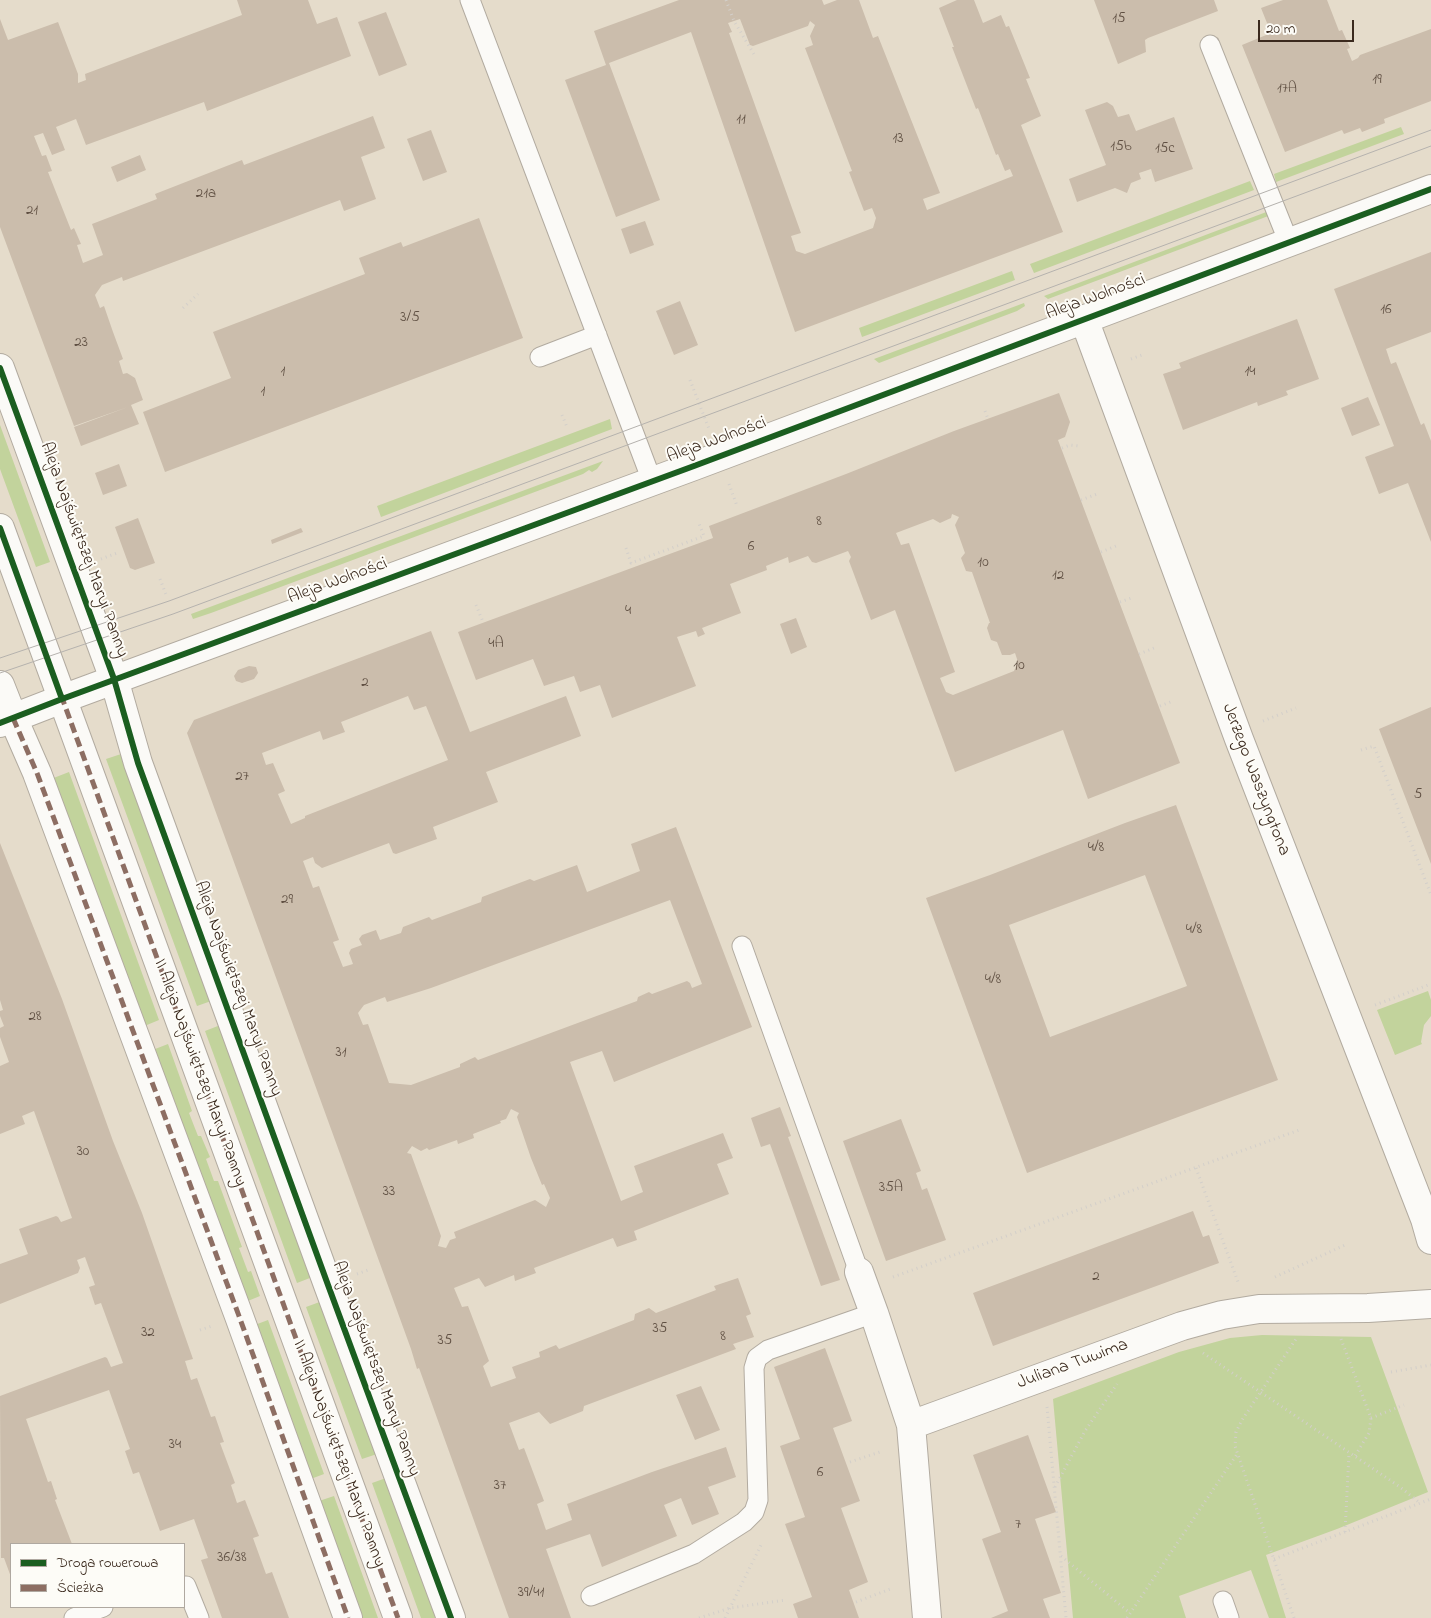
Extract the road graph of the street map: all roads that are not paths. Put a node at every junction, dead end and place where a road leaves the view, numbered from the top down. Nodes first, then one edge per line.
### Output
1 (470, 0) edge
2 (1210, 45) dead end
3 (1431, 190) edge
4 (1289, 243) junction
5 (1084, 319) junction
6 (597, 335) junction
7 (540, 357) dead end
8 (0, 368) edge
9 (652, 481) junction
10 (0, 528) edge
11 (114, 679) junction
12 (0, 685) edge
13 (62, 698) junction
14 (7, 721) edge
15 (742, 946) dead end
16 (1431, 1240) edge
17 (860, 1272) joint
18 (1431, 1304) edge
19 (874, 1313) junction
20 (911, 1425) junction
21 (185, 1586) edge
22 (591, 1596) dead end
23 (100, 1608) edge
24 (74, 1618) edge
25 (198, 1618) edge
26 (348, 1618) edge
27 (398, 1618) edge
28 (451, 1618) edge
29 (927, 1618) edge

1 - 6 lane
2 - 4 lane
3 - 4 street, Aleja Wolności
4 - 5 street, Aleja Wolności
5 - 9 street, Aleja Wolności
5 - 16 street, Jerzego Waszyngtona
6 - 7 lane
6 - 9 lane
8 - 11 street, Aleja Najświętszej Maryi Panny
9 - 11 street, Aleja Wolności
10 - 13 street, II Aleja Najświętszej Maryi Panny
11 - 13 street, Aleja Wolności
11 - 28 street, Aleja Najświętszej Maryi Panny
12 - 14 street
13 - 14 street, Aleja Wolności
13 - 27 street, II Aleja Najświętszej Maryi Panny
14 - 26 street
15 - 17 lane
17 - 19 street
18 - 20 street, Juliana Tuwima
19 - 20 street
19 - 22 lane
20 - 29 street
21 - 25 lane
23 - 24 lane

